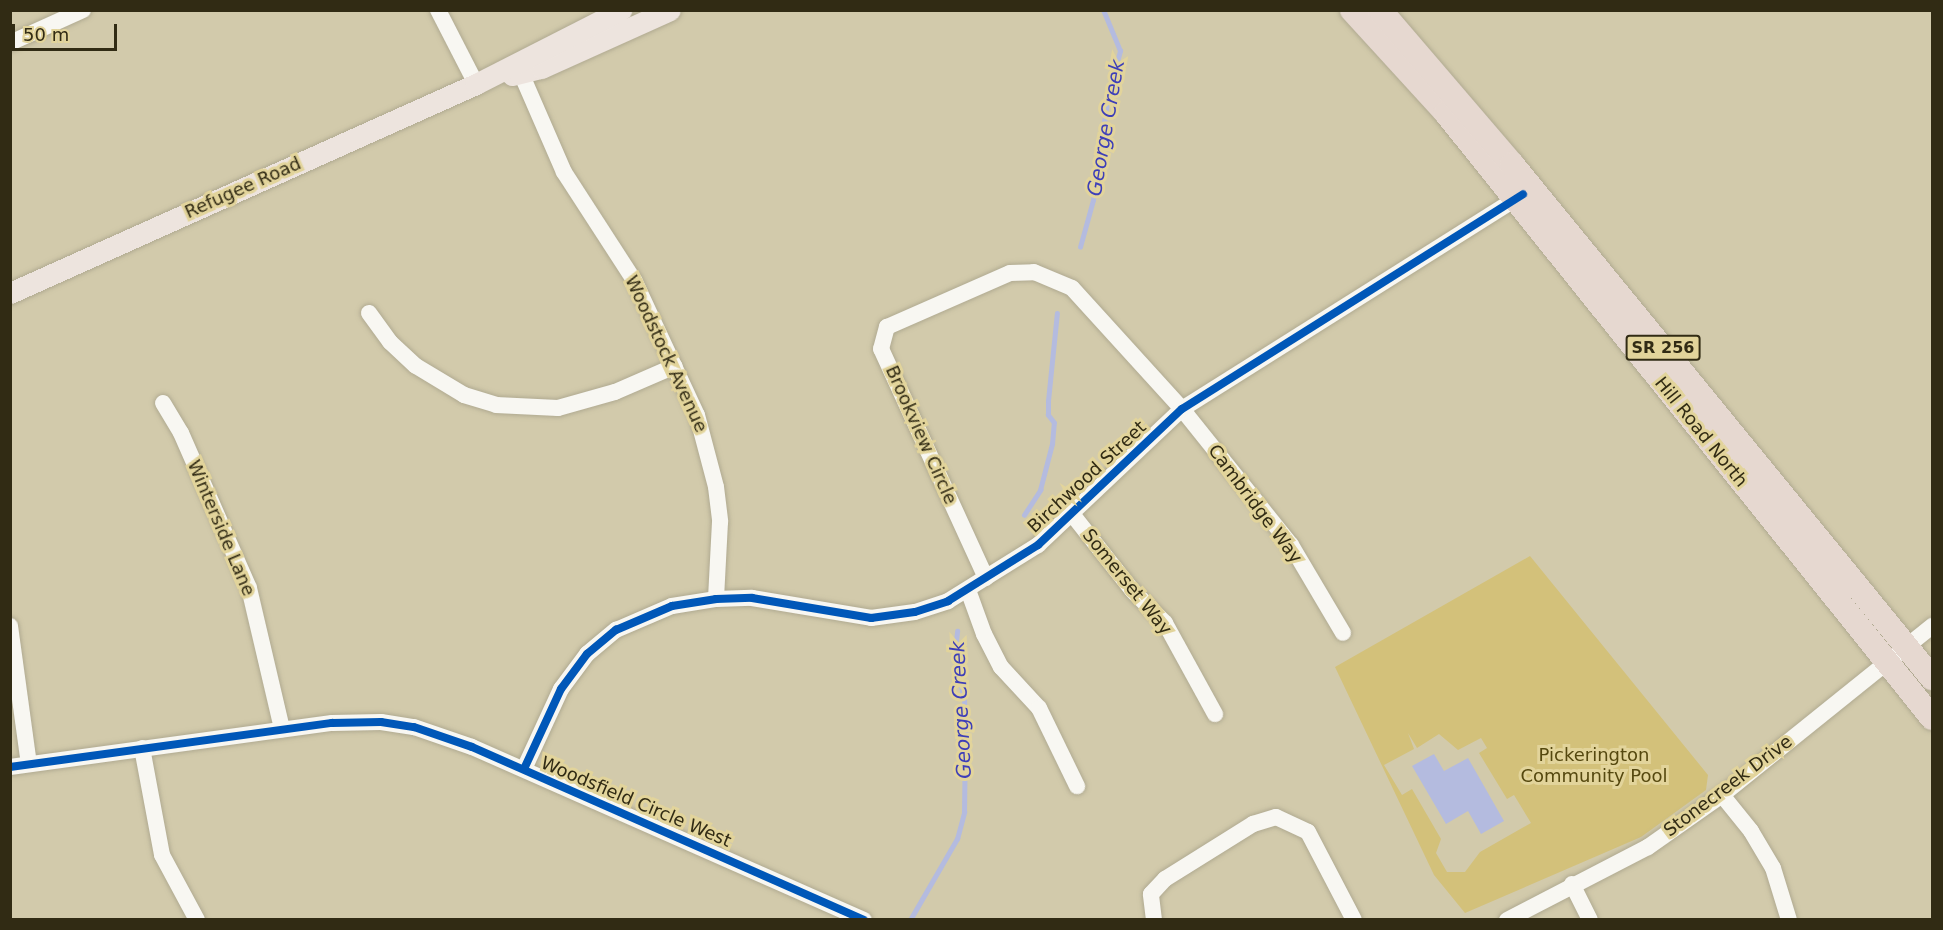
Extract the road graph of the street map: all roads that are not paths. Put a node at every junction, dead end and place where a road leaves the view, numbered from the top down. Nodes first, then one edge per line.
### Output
1 (40, 10) edge
2 (82, 10) edge
3 (438, 10) edge
4 (621, 10) edge
5 (670, 10) edge
6 (1352, 10) edge
7 (1380, 10) edge
8 (47, 26) junction
9 (10, 43) edge
10 (519, 68) junction
11 (476, 84) junction
12 (1519, 197) junction
13 (10, 293) edge
14 (369, 313) dead end
15 (675, 366) junction
16 (163, 403) dead end
17 (1182, 409) junction
18 (1072, 514) junction
19 (986, 578) junction
20 (968, 590) junction
21 (716, 599) junction
22 (10, 626) edge
23 (1932, 626) edge
24 (1343, 633) dead end
25 (1908, 646) junction
26 (1888, 661) junction
27 (1932, 678) edge
28 (1215, 714) dead end
29 (1932, 718) edge
30 (282, 729) junction
31 (142, 748) junction
32 (29, 764) junction
33 (10, 767) edge
34 (524, 769) junction
35 (1077, 786) dead end
36 (1722, 795) junction
37 (1572, 884) junction
38 (197, 920) edge
39 (864, 920) edge
40 (1154, 920) edge
41 (1354, 920) edge
42 (1507, 920) edge
43 (1590, 920) edge
44 (1789, 920) edge

1 - 8 street
2 - 8 street
3 - 11 street
4 - 10 main road, Refugee Road
5 - 10 main road, Refugee Road
6 - 12 highway, Hill Road North / SR 256
7 - 25 highway, Hill Road North / SR 256
8 - 9 street
10 - 11 main road, Refugee Road
10 - 15 street, Woodstock Avenue
11 - 13 main road, Refugee Road
12 - 17 street, Birchwood Street
12 - 26 highway, Hill Road North / SR 256
14 - 15 street
15 - 21 street, Woodstock Avenue
16 - 30 street, Winterside Lane
17 - 18 street, Birchwood Street
17 - 19 street, Brookview Circle
17 - 24 street, Cambridge Way
18 - 19 street, Birchwood Street
18 - 28 street, Somerset Way
19 - 20 street, Birchwood Street
20 - 21 street, Birchwood Street
20 - 35 street
21 - 34 street, Birchwood Street
22 - 32 street
23 - 25 street, Stonecreek Drive
25 - 26 street, Stonecreek Drive
25 - 27 highway, Hill Road North / SR 256
26 - 29 highway, Hill Road North / SR 256
26 - 36 street, Stonecreek Drive
30 - 31 street, Woodsfield Circle West
30 - 34 street, Woodsfield Circle West
31 - 32 street, Woodsfield Circle West
31 - 38 street
32 - 33 street, Woodsfield Circle West
34 - 39 street, Woodsfield Circle West
36 - 37 street, Stonecreek Drive
36 - 44 street
37 - 42 street, Stonecreek Drive
37 - 43 street
40 - 41 street

